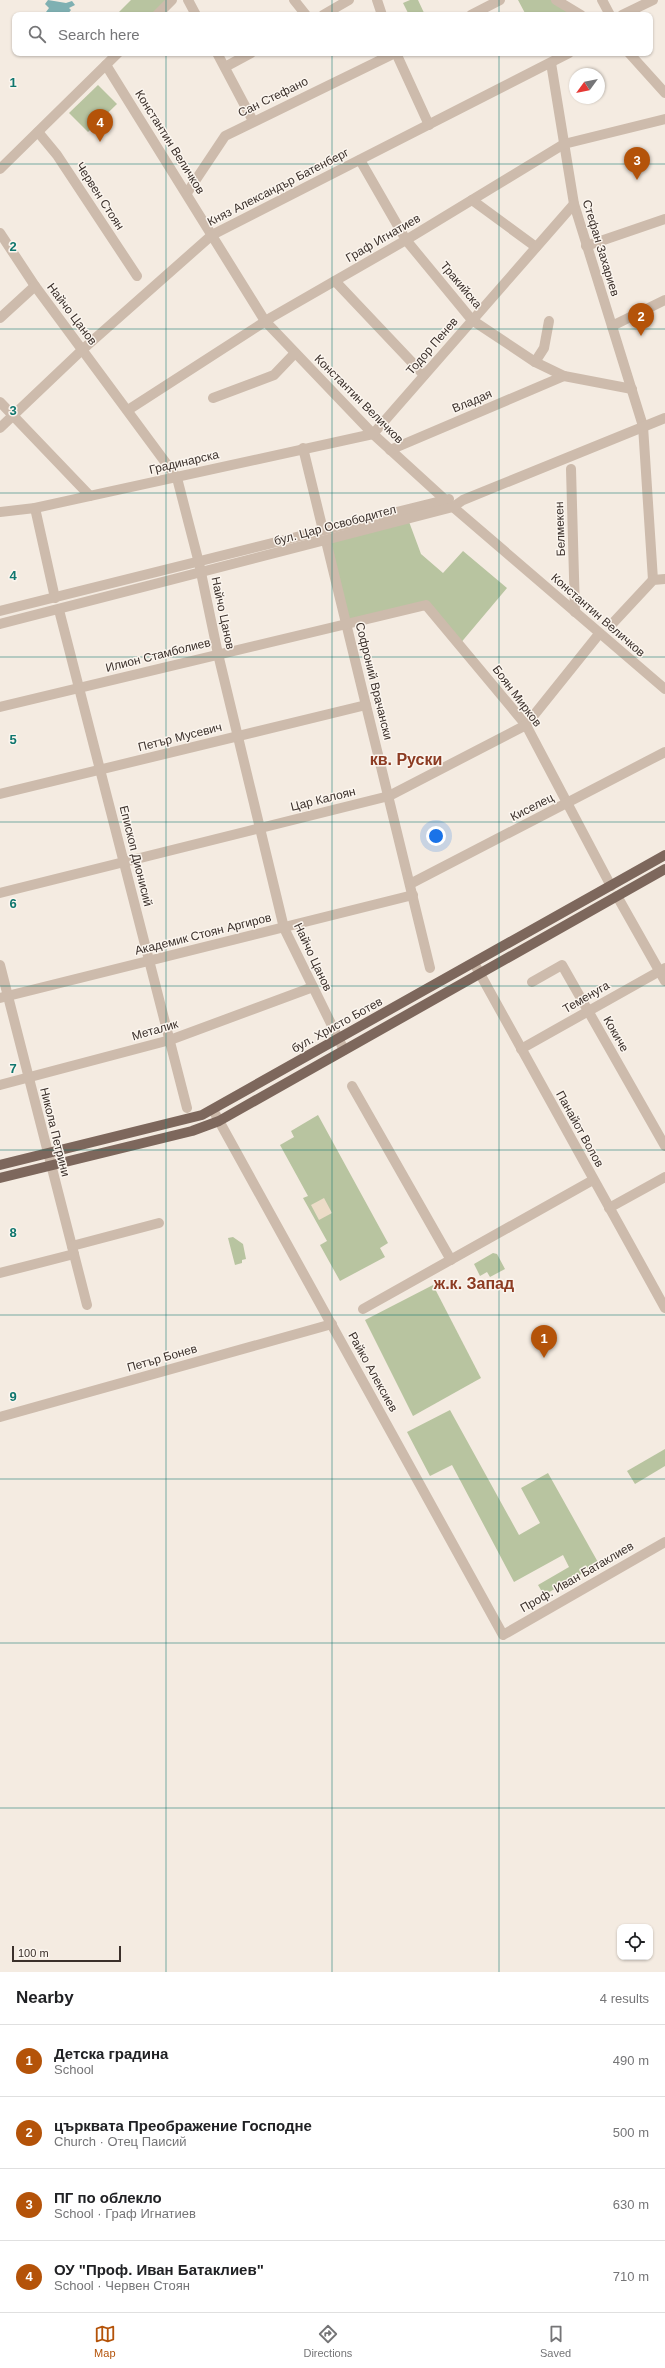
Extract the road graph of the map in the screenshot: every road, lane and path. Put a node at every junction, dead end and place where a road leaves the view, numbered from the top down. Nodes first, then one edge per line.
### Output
1 (172, 0) edge
2 (188, 0) edge
3 (294, 0) edge
4 (349, 0) edge
5 (377, 0) edge
6 (500, 0) edge
7 (556, 0) edge
8 (602, 0) edge
9 (653, 0) edge
10 (160, 12) edge
11 (194, 12) edge
12 (304, 12) edge
13 (328, 12) edge
14 (381, 12) edge
15 (477, 12) edge
16 (576, 12) edge
17 (608, 12) edge
18 (628, 12) edge
19 (115, 56) edge
20 (219, 56) edge
21 (245, 56) edge
22 (390, 56) edge
23 (397, 56) edge
24 (564, 56) edge
25 (633, 56) edge
26 (551, 63) junction
27 (106, 65) junction
28 (225, 66) junction
29 (665, 93) edge
30 (665, 119) edge
31 (254, 121) junction
32 (429, 125) junction
33 (38, 132) junction
34 (564, 144) junction
35 (360, 160) junction
36 (0, 169) edge
37 (187, 193) junction
38 (472, 200) junction
39 (574, 204) junction
40 (665, 219) edge
41 (0, 233) edge
42 (212, 235) junction
43 (406, 240) junction
44 (586, 246) junction
45 (536, 247) junction
46 (137, 276) dead end
47 (335, 281) junction
48 (35, 286) junction
49 (665, 300) edge
50 (0, 318) edge
51 (472, 320) junction
52 (266, 321) junction
53 (549, 321) dead end
54 (612, 326) junction
55 (82, 350) junction
56 (295, 353) junction
57 (535, 362) junction
58 (424, 375) junction
59 (564, 376) junction
60 (632, 389) junction
61 (213, 398) dead end
62 (0, 402) edge
63 (128, 410) junction
64 (13, 416) junction
65 (665, 418) edge
66 (643, 426) junction
67 (0, 428) edge
68 (373, 434) junction
69 (303, 448) junction
70 (390, 450) junction
71 (572, 469) dead end
72 (177, 478) junction
73 (430, 486) junction
74 (90, 496) junction
75 (445, 499) junction
76 (463, 500) junction
77 (425, 504) junction
78 (453, 507) junction
79 (35, 508) junction
80 (0, 512) edge
81 (322, 526) dead end
82 (326, 541) junction
83 (199, 563) junction
84 (201, 573) junction
85 (665, 579) edge
86 (654, 580) junction
87 (55, 598) junction
88 (59, 610) junction
89 (0, 611) edge
90 (575, 612) junction
91 (346, 623) junction
92 (0, 624) edge
93 (612, 624) dead end
94 (599, 634) junction
95 (218, 654) junction
96 (79, 688) junction
97 (665, 689) edge
98 (366, 705) junction
99 (0, 707) edge
100 (526, 726) junction
101 (239, 736) junction
102 (665, 752) edge
103 (100, 770) junction
104 (0, 794) edge
105 (389, 796) junction
106 (566, 804) junction
107 (260, 828) junction
108 (665, 855) edge
109 (124, 862) junction
110 (665, 869) edge
111 (410, 884) junction
112 (611, 886) junction
113 (0, 893) edge
114 (413, 896) junction
115 (617, 896) junction
116 (284, 928) junction
117 (149, 961) junction
118 (474, 963) junction
119 (0, 965) edge
120 (430, 968) dead end
121 (662, 969) edge
122 (478, 973) junction
123 (665, 981) edge
124 (532, 982) dead end
125 (313, 987) junction
126 (4, 997) edge
127 (588, 1011) junction
128 (338, 1039) junction
129 (170, 1040) junction
130 (344, 1050) junction
131 (521, 1050) junction
132 (28, 1077) junction
133 (0, 1085) edge
134 (352, 1086) dead end
135 (187, 1108) dead end
136 (213, 1110) junction
137 (219, 1121) junction
138 (665, 1146) edge
139 (47, 1153) junction
140 (0, 1165) edge
141 (50, 1167) junction
142 (0, 1178) edge
143 (665, 1178) edge
144 (594, 1180) junction
145 (609, 1208) junction
146 (159, 1223) dead end
147 (73, 1250) junction
148 (451, 1260) junction
149 (0, 1273) edge
150 (87, 1305) dead end
151 (665, 1308) edge
152 (363, 1309) dead end
153 (332, 1324) junction
154 (0, 1417) edge
155 (665, 1542) edge
156 (503, 1635) joint

1 - 10 street
2 - 11 street
3 - 12 street
4 - 13 street
5 - 14 street
6 - 15 street
7 - 16 street
8 - 17 street
9 - 18 street
19 - 27 street
20 - 28 street
21 - 28 street
22 - 31 street, Сан Стефано
23 - 32 street
24 - 26 street, Княз Александър Батенберг
25 - 29 street
26 - 32 street, Княз Александър Батенберг
26 - 34 street, Стефан Захариев
27 - 33 street
27 - 37 street, Константин Величков
28 - 31 street
30 - 34 street, Граф Игнатиев
31 - 37 street, Сан Стефано
32 - 35 street, Княз Александър Батенберг
33 - 36 street
33 - 46 street, Червен Стоян
34 - 38 street, Граф Игнатиев
34 - 39 street, Стефан Захариев
35 - 42 street, Княз Александър Батенберг
35 - 43 street, Тракийска
37 - 42 street, Константин Величков
38 - 43 street, Граф Игнатиев
38 - 45 street
39 - 44 street, Стефан Захариев
39 - 45 street, Тодор Пенев
40 - 44 street
41 - 48 street, Найчо Цанов
42 - 52 street, Константин Величков
42 - 55 street, Княз Александър Батенберг
43 - 47 street, Граф Игнатиев
43 - 51 street, Тракийска
44 - 54 street, Стефан Захариев
45 - 51 street, Тодор Пенев
47 - 52 street, Граф Игнатиев
47 - 58 street
48 - 50 street
48 - 55 street, Найчо Цанов
49 - 54 street
51 - 57 street, Тракийска
51 - 58 street, Тодор Пенев
52 - 56 street, Константин Величков
52 - 63 street, Граф Игнатиев
53 - 57 street
54 - 60 street, Стефан Захариев
55 - 63 street, Найчо Цанов
55 - 64 street, Княз Александър Батенберг
56 - 61 street
56 - 68 street, Константин Величков
57 - 59 street, Тракийска
58 - 68 street, Тодор Пенев
59 - 60 street, Тракийска
59 - 70 street, Владая
60 - 66 street, Стефан Захариев
62 - 64 street
63 - 72 street, Найчо Цанов
64 - 67 street, Княз Александър Батенберг
64 - 74 street
65 - 66 street, бул. Цар Освободител
66 - 76 street, бул. Цар Освободител
66 - 86 street, Стефан Захариев
68 - 69 street, Градинарска
68 - 70 street, Константин Величков
69 - 72 street, Градинарска
69 - 81 street
70 - 73 street, Константин Величков
71 - 90 street, Белмекен
72 - 74 street, Градинарска
72 - 83 street, Найчо Цанов
73 - 75 street, Константин Величков
73 - 77 street
74 - 79 street, Градинарска
75 - 76 street, бул. Цар Освободител
75 - 77 street, бул. Цар Освободител
75 - 78 street, Константин Величков
76 - 78 street, бул. Цар Освободител
77 - 83 street, бул. Цар Освободител
78 - 82 street, бул. Цар Освободител
78 - 90 street, Константин Величков
79 - 80 street, Градинарска
79 - 87 street
82 - 84 street, бул. Цар Освободител
82 - 91 street, Софроний Врачански
83 - 84 street, Найчо Цанов
83 - 87 street, бул. Цар Освободител
84 - 88 street, бул. Цар Освободител
84 - 95 street, Найчо Цанов
85 - 86 street
86 - 93 street
87 - 89 street, бул. Цар Освободител
88 - 92 street, бул. Цар Освободител
88 - 96 street, Епископ Дионисий
90 - 94 street, Константин Величков
91 - 95 street, Илион Стамболиев
91 - 98 street, Софроний Врачански
91 - 100 street, Боян Мирков
94 - 97 street, Константин Величков
94 - 100 street, Цар Калоян
95 - 96 street, Илион Стамболиев
95 - 101 street, Найчо Цанов
96 - 99 street, Илион Стамболиев
96 - 103 street, Епископ Дионисий
98 - 101 street, Петър Мусевич
98 - 105 street, Софроний Врачански
100 - 105 street, Цар Калоян
100 - 106 street, Боян Мирков
101 - 103 street, Петър Мусевич
101 - 107 street, Найчо Цанов
102 - 106 street, Киселец
103 - 104 street, Петър Мусевич
103 - 109 street, Епископ Дионисий
105 - 107 street, Цар Калоян
105 - 111 street, Софроний Врачански
106 - 111 street, Киселец
106 - 112 street, Боян Мирков
107 - 109 street, Цар Калоян
107 - 116 street, Найчо Цанов
108 - 112 main road, бул. Христо Ботев
109 - 113 street, Цар Калоян
109 - 117 street, Епископ Дионисий
110 - 115 main road, бул. Христо Ботев
111 - 114 street, Софроний Врачански
112 - 118 main road, бул. Христо Ботев
114 - 116 street, Академик Стоян Аргиров
114 - 120 street, Софроний Врачански
115 - 121 street
115 - 122 main road, бул. Христо Ботев
116 - 117 street, Академик Стоян Аргиров
116 - 125 street, Найчо Цанов
117 - 126 street, Академик Стоян Аргиров
117 - 129 street, Епископ Дионисий
118 - 122 street, Панайот Волов
118 - 128 main road, бул. Христо Ботев
119 - 126 street, Никола Петрини
121 - 123 street
121 - 127 street, Теменуга
122 - 130 main road, бул. Христо Ботев
122 - 131 street, Панайот Волов
124 - 127 street, Кокиче
125 - 128 street, Найчо Цанов
125 - 129 street, Металик
126 - 132 street, Никола Петрини
127 - 131 street, Теменуга
127 - 138 street, Кокиче
128 - 130 street, Найчо Цанов
128 - 136 main road, бул. Христо Ботев
129 - 132 street, Металик
129 - 135 street, Епископ Дионисий
130 - 137 main road, бул. Христо Ботев
131 - 144 street, Панайот Волов
132 - 133 street, Металик
132 - 139 street, Никола Петрини
134 - 148 street
136 - 137 street, Райко Алексиев
136 - 139 main road, бул. Христо Ботев
137 - 141 main road, бул. Христо Ботев
137 - 153 street, Райко Алексиев
139 - 140 main road, бул. Христо Ботев
139 - 141 street, Никола Петрини
141 - 142 main road, бул. Христо Ботев
141 - 147 street, Никола Петрини
143 - 145 street
144 - 145 street, Панайот Волов
144 - 148 street
145 - 151 street, Панайот Волов
146 - 147 street
147 - 149 street
147 - 150 street, Никола Петрини
148 - 152 street
153 - 154 street, Петър Бонев
153 - 156 street, Райко Алексиев
155 - 156 street, Проф. Иван Батаклиев

